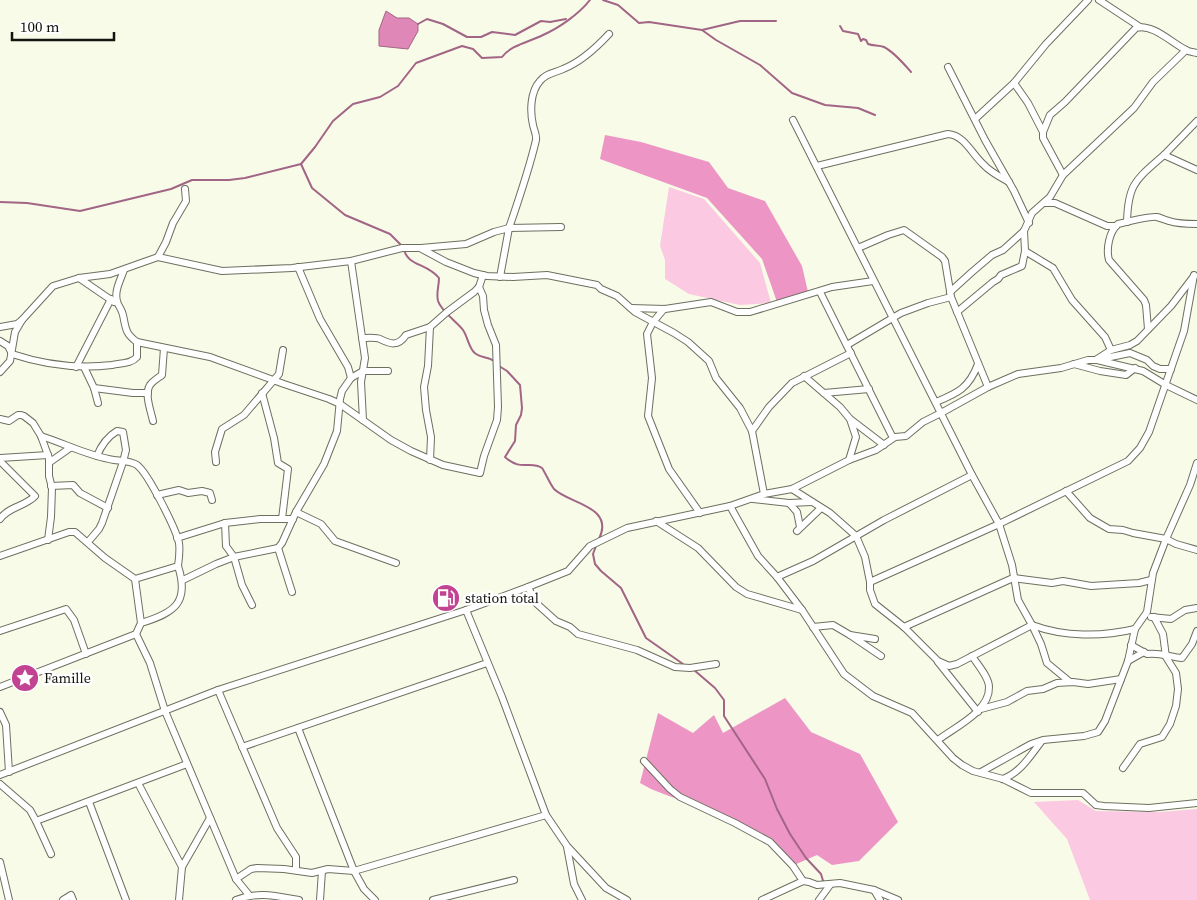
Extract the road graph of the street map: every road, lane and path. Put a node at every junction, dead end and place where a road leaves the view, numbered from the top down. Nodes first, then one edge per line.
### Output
1 (1088, 0) edge
2 (1100, 0) edge
3 (1140, 26) junction
4 (609, 34) dead end
5 (1186, 50) junction
6 (1197, 53) edge
7 (948, 67) dead end
8 (1014, 83) junction
9 (975, 119) junction
10 (793, 120) dead end
11 (1197, 121) edge
12 (1043, 132) junction
13 (1164, 155) junction
14 (817, 166) junction
15 (1197, 170) edge
16 (1062, 175) junction
17 (1009, 182) junction
18 (185, 189) dead end
19 (1045, 202) junction
20 (1127, 222) junction
21 (1029, 223) junction
22 (1197, 224) edge
23 (1116, 226) junction
24 (509, 228) junction
25 (561, 228) dead end
26 (1024, 231) junction
27 (420, 248) junction
28 (858, 248) junction
29 (1025, 252) junction
30 (158, 257) junction
31 (351, 261) junction
32 (298, 267) junction
33 (124, 270) junction
34 (1196, 274) edge
35 (483, 276) junction
36 (500, 277) junction
37 (79, 278) junction
38 (873, 281) junction
39 (479, 287) junction
40 (820, 292) junction
41 (951, 295) junction
42 (111, 299) junction
43 (118, 306) junction
44 (630, 308) junction
45 (664, 309) junction
46 (957, 312) junction
47 (893, 318) junction
48 (22, 320) junction
49 (654, 322) junction
50 (0, 327) edge
51 (430, 327) junction
52 (1148, 329) junction
53 (362, 338) junction
54 (0, 341) edge
55 (137, 342) junction
56 (847, 345) junction
57 (164, 348) junction
58 (283, 350) dead end
59 (1112, 350) junction
60 (851, 353) junction
61 (12, 354) junction
62 (1096, 360) junction
63 (978, 364) junction
64 (1074, 364) junction
65 (76, 367) junction
66 (84, 367) junction
67 (1135, 368) junction
68 (1171, 369) junction
69 (388, 370) dead end
70 (363, 371) junction
71 (0, 372) edge
72 (804, 376) junction
73 (351, 378) junction
74 (273, 380) junction
75 (1166, 385) junction
76 (988, 387) junction
77 (94, 388) junction
78 (869, 389) junction
79 (958, 392) junction
80 (148, 393) junction
81 (262, 393) junction
82 (824, 393) junction
83 (1197, 400) edge
84 (963, 401) junction
85 (936, 402) junction
86 (98, 403) dead end
87 (340, 404) junction
88 (941, 413) junction
89 (0, 419) edge
90 (850, 419) junction
91 (363, 420) junction
92 (153, 421) dead end
93 (752, 432) junction
94 (41, 436) junction
95 (873, 436) junction
96 (893, 438) junction
97 (884, 445) junction
98 (70, 448) junction
99 (876, 450) junction
100 (48, 455) junction
101 (97, 456) junction
102 (0, 459) edge
103 (430, 460) junction
104 (849, 460) junction
105 (50, 462) junction
106 (123, 462) junction
107 (216, 462) dead end
108 (1197, 463) edge
109 (972, 475) junction
110 (51, 486) junction
111 (792, 488) junction
112 (1066, 491) junction
113 (764, 494) junction
114 (157, 495) junction
115 (750, 499) junction
116 (212, 500) dead end
117 (812, 502) junction
118 (789, 503) junction
119 (730, 506) junction
120 (108, 508) junction
121 (821, 508) junction
122 (296, 512) junction
123 (700, 513) junction
124 (282, 518) junction
125 (0, 519) edge
126 (293, 519) junction
127 (656, 520) junction
128 (225, 523) junction
129 (999, 524) junction
130 (856, 536) junction
131 (177, 538) junction
132 (1166, 539) junction
133 (48, 540) junction
134 (88, 542) junction
135 (278, 548) junction
136 (1197, 550) edge
137 (0, 556) edge
138 (234, 557) junction
139 (396, 563) dead end
140 (178, 566) junction
141 (777, 576) junction
142 (1013, 578) junction
143 (136, 579) junction
144 (183, 580) junction
145 (1151, 580) junction
146 (870, 582) junction
147 (528, 587) junction
148 (292, 592) dead end
149 (252, 605) dead end
150 (1197, 608) edge
151 (466, 610) junction
152 (802, 610) junction
153 (1145, 617) junction
154 (1154, 617) junction
155 (141, 623) junction
156 (1032, 625) junction
157 (904, 627) junction
158 (814, 628) junction
159 (1135, 629) junction
160 (0, 631) edge
161 (1197, 631) edge
162 (136, 634) junction
163 (850, 635) junction
164 (875, 639) dead end
165 (1131, 645) junction
166 (1144, 652) junction
167 (86, 654) junction
168 (881, 656) dead end
169 (972, 656) junction
170 (1166, 657) junction
171 (938, 661) junction
172 (1128, 662) junction
173 (487, 663) junction
174 (716, 664) dead end
175 (1121, 679) junction
176 (1070, 682) junction
177 (0, 687) edge
178 (218, 690) junction
179 (980, 710) junction
180 (165, 711) junction
181 (0, 712) edge
182 (298, 728) junction
183 (938, 740) junction
184 (1041, 741) junction
185 (242, 747) junction
186 (644, 761) dead end
187 (187, 764) junction
188 (1124, 768) dead end
189 (9, 772) junction
190 (981, 772) junction
191 (0, 775) edge
192 (1003, 779) junction
193 (138, 783) junction
194 (0, 784) edge
195 (90, 802) junction
196 (1197, 803) edge
197 (546, 815) junction
198 (210, 818) junction
199 (36, 822) junction
200 (567, 846) junction
201 (51, 854) dead end
202 (0, 862) edge
203 (182, 867) junction
204 (296, 870) junction
205 (322, 871) junction
206 (354, 871) junction
207 (236, 879) junction
208 (514, 880) dead end
209 (803, 881) junction
210 (830, 885) junction
211 (874, 890) junction
212 (249, 895) junction
213 (9, 900) edge
214 (63, 900) edge
215 (73, 900) edge
216 (126, 900) edge
217 (179, 900) edge
218 (236, 900) edge
219 (299, 900) edge
220 (320, 900) edge
221 (375, 900) edge
222 (432, 900) edge
223 (582, 900) edge
224 (627, 900) edge
225 (762, 900) edge
226 (819, 900) edge
227 (880, 900) edge
228 (898, 900) edge

1 - 8 street
2 - 3 street
3 - 5 street
3 - 12 street
4 - 24 street
5 - 6 street
5 - 16 street
7 - 9 street
8 - 9 street
8 - 12 street
9 - 17 street
10 - 14 street
11 - 13 street
12 - 16 street
13 - 15 street
13 - 20 street
14 - 17 street
14 - 28 street
16 - 19 street
17 - 21 street
18 - 30 street
19 - 21 street
19 - 23 street
20 - 22 street
20 - 23 street
21 - 26 street
23 - 52 street
24 - 25 street
24 - 27 street
24 - 36 street
26 - 29 street
26 - 41 street
27 - 31 street
27 - 35 street
28 - 38 street
28 - 41 street
29 - 46 street
29 - 59 street
30 - 32 street
30 - 33 street
31 - 32 street
31 - 53 street
32 - 73 street
33 - 37 street
33 - 43 street
34 - 52 street
34 - 68 street
35 - 36 street
35 - 39 street
36 - 44 street
37 - 42 street
37 - 48 street
38 - 40 street
38 - 47 street
39 - 51 street
39 - 103 street
40 - 45 street
40 - 56 street
41 - 46 street
41 - 47 street
42 - 43 street
42 - 65 street
43 - 55 street
44 - 45 street
44 - 49 street
45 - 49 street
46 - 63 street
47 - 56 street
47 - 85 street
48 - 50 street
48 - 61 street
49 - 93 street
49 - 123 street
51 - 53 street
51 - 103 street
52 - 59 street
53 - 70 street
54 - 61 street
55 - 57 street
55 - 66 street
56 - 60 street
57 - 74 street
57 - 80 street
58 - 74 street
59 - 62 street
60 - 72 street
60 - 78 street
61 - 65 street
61 - 71 street
62 - 64 street
62 - 67 street
62 - 68 street
63 - 76 street
63 - 79 street
64 - 67 street
64 - 76 street
65 - 66 street
66 - 77 street
67 - 75 street
68 - 75 street
69 - 70 street
70 - 73 street
70 - 91 street
72 - 82 street
72 - 93 street
73 - 87 street
74 - 81 street
74 - 87 street
75 - 83 street
75 - 112 street
76 - 84 street
77 - 80 street
77 - 86 street
78 - 82 street
78 - 96 street
79 - 84 street
79 - 85 street
80 - 92 street
81 - 107 street
81 - 124 street
82 - 90 street
84 - 88 street
85 - 88 street
87 - 91 street
87 - 122 street
88 - 96 street
88 - 109 street
89 - 94 street
90 - 95 street
90 - 104 street
91 - 103 street
93 - 113 street
94 - 98 street
94 - 100 street
95 - 97 street
95 - 99 street
96 - 97 street
97 - 99 street
98 - 101 street
98 - 105 street
99 - 104 street
100 - 102 street
100 - 105 street
101 - 106 street
101 - 106 street
102 - 125 street
104 - 111 street
105 - 110 street
106 - 114 street
106 - 120 street
108 - 132 street
109 - 129 street
109 - 130 street
110 - 120 street
110 - 133 street
111 - 113 street
111 - 117 street
112 - 129 street
112 - 132 street
113 - 115 street
114 - 116 street
114 - 131 street
115 - 118 street
115 - 119 street
117 - 118 street
117 - 121 street
118 - 121 street
119 - 123 street
119 - 141 street
120 - 134 street
121 - 130 street
122 - 126 street
122 - 139 street
123 - 127 street
124 - 126 street
124 - 128 street
126 - 135 street
127 - 147 street
127 - 152 street
128 - 131 street
128 - 138 street
129 - 142 street
129 - 146 street
130 - 141 street
130 - 146 street
131 - 140 street
132 - 136 street
132 - 145 street
133 - 134 street
133 - 137 street
134 - 143 street
135 - 138 street
135 - 148 street
138 - 144 street
138 - 149 street
140 - 143 street
140 - 144 street
141 - 152 street
142 - 145 street
142 - 156 street
142 - 157 street
143 - 155 street
144 - 155 street
145 - 153 street
146 - 157 street
147 - 151 street
147 - 174 street
150 - 154 street
151 - 173 street
151 - 178 street
152 - 158 street
153 - 154 street
153 - 159 street
154 - 170 street
155 - 162 street
156 - 159 street
156 - 169 street
156 - 176 street
157 - 171 street
158 - 163 street
158 - 183 street
159 - 165 street
160 - 167 street
161 - 170 street
162 - 167 street
162 - 180 street
163 - 164 street
163 - 168 street
165 - 166 street
165 - 172 street
166 - 170 street
166 - 172 street
167 - 177 street
169 - 171 street
169 - 179 street
170 - 188 street
171 - 179 street
172 - 175 street
173 - 182 street
173 - 197 street
175 - 176 street
175 - 184 street
176 - 179 street
178 - 180 street
178 - 185 street
179 - 183 street
180 - 187 street
180 - 189 street
181 - 189 street
182 - 185 street
182 - 206 street
183 - 190 street
184 - 190 street
184 - 192 street
185 - 204 street
186 - 209 street
187 - 193 street
187 - 198 street
189 - 191 street
190 - 192 street
192 - 196 street
193 - 195 street
193 - 203 street
194 - 199 street
195 - 199 street
195 - 216 street
197 - 200 street
197 - 206 street
198 - 203 street
198 - 207 street
199 - 201 street
200 - 223 street
200 - 224 street
202 - 213 street
203 - 217 street
204 - 205 street
204 - 207 street
205 - 206 street
205 - 220 street
206 - 221 street
207 - 212 street
208 - 222 street
209 - 210 street
209 - 225 street
210 - 211 street
210 - 226 street
211 - 227 street
211 - 228 street
212 - 218 street
212 - 219 street
214 - 215 street

